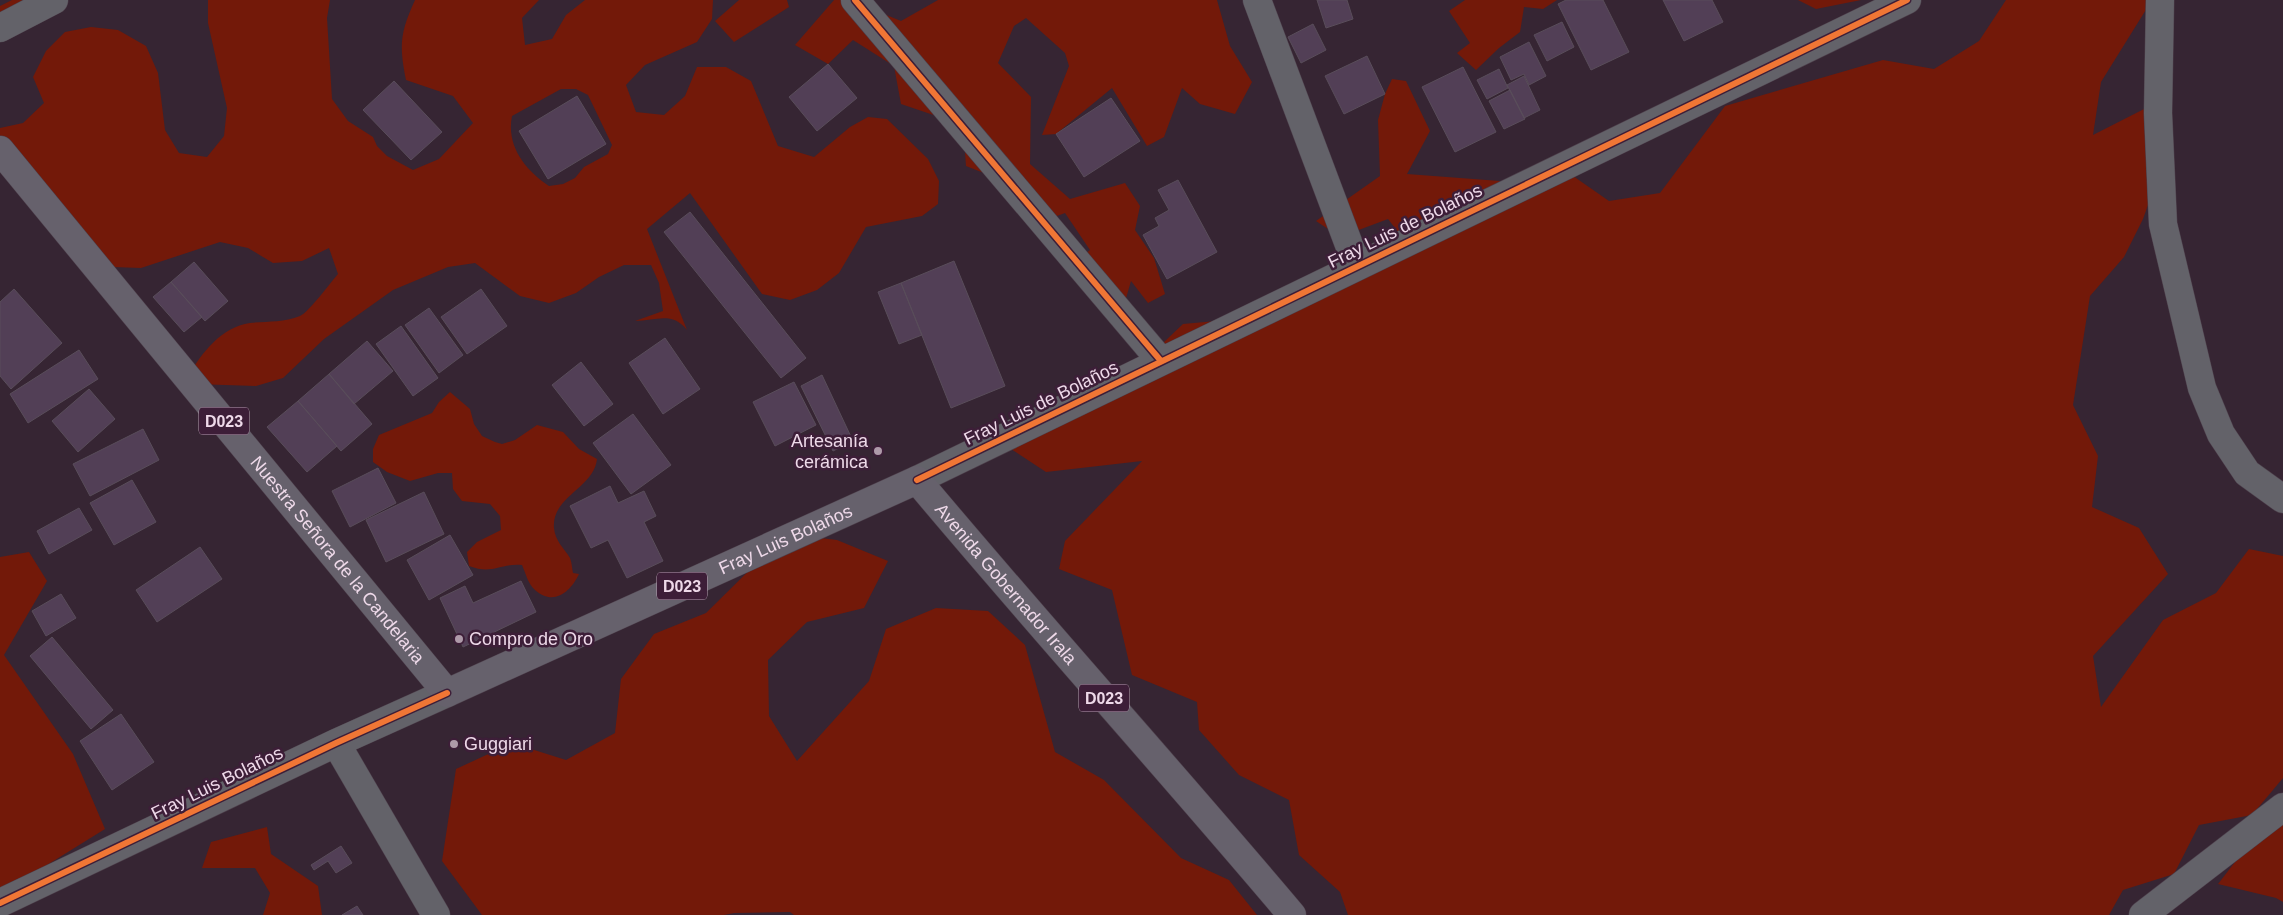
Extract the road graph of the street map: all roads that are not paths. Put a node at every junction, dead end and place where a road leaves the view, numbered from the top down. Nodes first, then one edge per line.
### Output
1 (54, 0) edge
2 (855, 0) edge
3 (1257, 0) edge
4 (1907, 0) edge
5 (2160, 0) edge
6 (0, 28) edge
7 (0, 150) edge
8 (1357, 266) junction
9 (1161, 361) junction
10 (917, 480) junction
11 (2283, 499) edge
12 (448, 693) junction
13 (336, 743) junction
14 (2283, 807) edge
15 (0, 903) edge
16 (436, 915) edge
17 (1292, 915) edge
18 (2143, 915) edge

1 - 6 street
2 - 9 street
3 - 8 street
4 - 8 street, Fray Luis de Bolaños
5 - 11 street
7 - 12 main road, Nuestra Señora de la Candelaria / D023
8 - 9 street, Fray Luis de Bolaños
9 - 10 street, Fray Luis de Bolaños
10 - 12 main road, Fray Luis Bolaños / D023
10 - 17 main road, Avenida Gobernador Irala / D023
12 - 13 street, Fray Luis Bolaños
13 - 15 street, Fray Luis Bolaños
13 - 16 street
14 - 18 street

